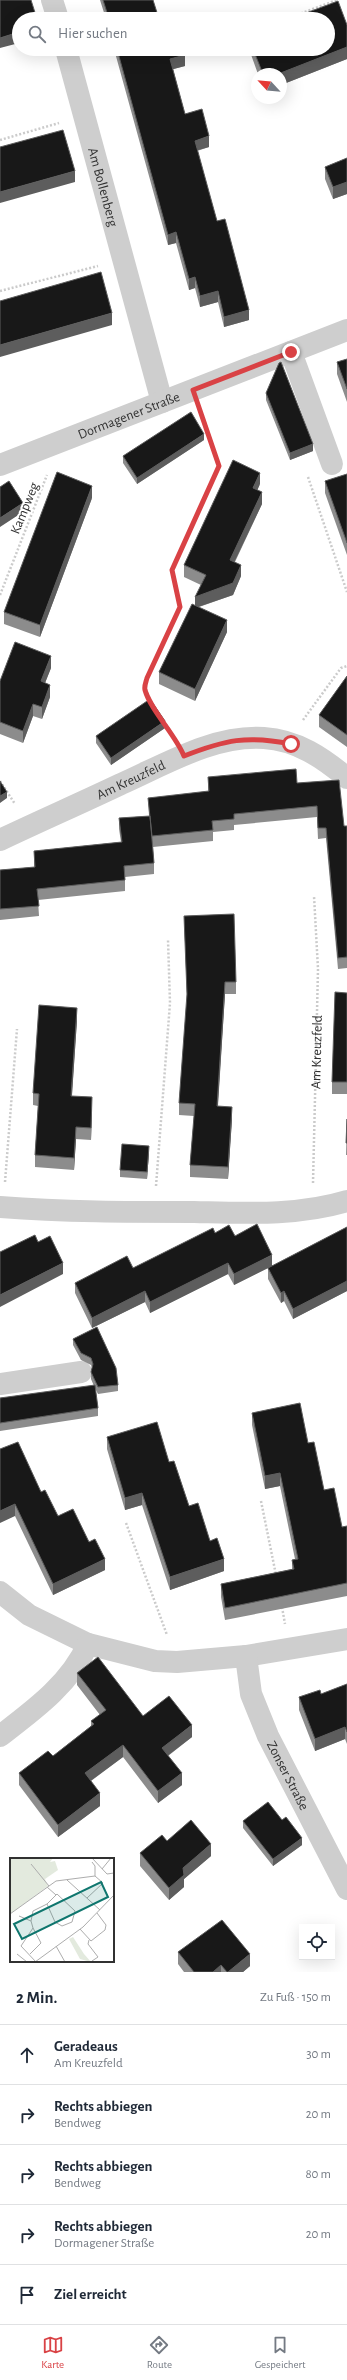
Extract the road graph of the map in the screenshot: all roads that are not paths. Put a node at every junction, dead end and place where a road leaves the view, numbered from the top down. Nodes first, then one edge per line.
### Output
1 (52, 0) edge
2 (56, 12) edge
3 (68, 56) edge
4 (347, 330) edge
5 (291, 352) junction
6 (162, 402) junction
7 (332, 464) road end
8 (0, 465) edge
9 (347, 778) edge
10 (0, 840) edge
11 (347, 1201) edge
12 (2, 1207) edge
13 (81, 1372) dead end
14 (0, 1384) edge
15 (0, 1592) edge
16 (347, 1639) edge
17 (88, 1644) junction
18 (246, 1656) junction
19 (0, 1736) edge
20 (347, 1889) edge

1 - 2 street
3 - 6 street, Am Bollenberg
4 - 5 street, Dormagener Straße
5 - 6 street, Dormagener Straße
5 - 7 street
6 - 8 street, Dormagener Straße
9 - 10 street, Am Kreuzfeld
11 - 12 street
13 - 14 street
15 - 17 street
16 - 18 street
17 - 18 street
17 - 19 street
18 - 20 street, Zonser Straße

